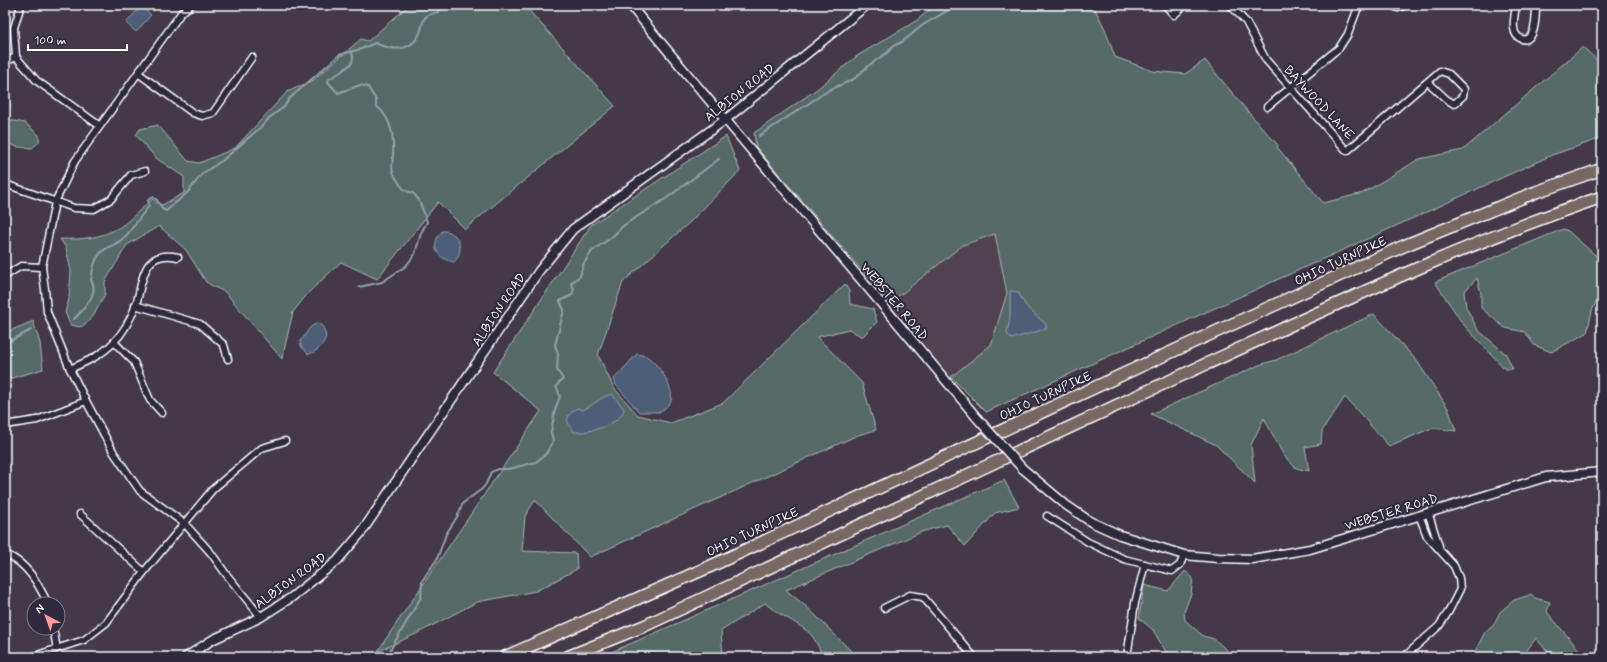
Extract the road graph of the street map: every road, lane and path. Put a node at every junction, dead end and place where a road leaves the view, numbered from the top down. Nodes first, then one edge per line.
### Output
1 (21, 5) edge
2 (191, 5) edge
3 (630, 5) edge
4 (867, 5) edge
5 (1165, 5) edge
6 (1185, 5) edge
7 (1230, 5) edge
8 (1359, 5) edge
9 (1391, 5) edge
10 (1405, 5) edge
11 (1516, 5) edge
12 (1536, 5) edge
13 (16, 57) junction
14 (252, 57) dead end
15 (5, 62) edge
16 (138, 73) junction
17 (1428, 82) junction
18 (1292, 88) junction
19 (1267, 107) dead end
20 (725, 120) junction
21 (100, 126) junction
22 (1602, 169) edge
23 (145, 171) dead end
24 (5, 184) edge
25 (1602, 196) edge
26 (55, 202) junction
27 (178, 257) dead end
28 (42, 267) junction
29 (5, 276) edge
30 (135, 305) junction
31 (114, 342) junction
32 (228, 359) dead end
33 (70, 369) junction
34 (86, 401) junction
35 (162, 413) dead end
36 (5, 425) edge
37 (285, 441) dead end
38 (1602, 472) edge
39 (1428, 512) junction
40 (80, 514) dead end
41 (1419, 515) junction
42 (1046, 516) dead end
43 (185, 524) junction
44 (1440, 549) junction
45 (5, 554) edge
46 (1184, 555) junction
47 (1145, 564) junction
48 (144, 572) junction
49 (44, 596) edge
50 (884, 608) dead end
51 (261, 617) junction
52 (55, 636) edge
53 (57, 649) junction
54 (31, 657) edge
55 (186, 657) edge
56 (505, 657) edge
57 (568, 657) edge
58 (974, 657) edge
59 (1127, 657) edge
60 (1404, 657) edge

1 - 13 street
2 - 16 street
3 - 20 street, WEBSTER ROAD
4 - 20 street, ALBION ROAD
5 - 6 street
7 - 18 street, BAYWOOD LANE
8 - 18 street
9 - 10 street
11 - 12 street
13 - 15 street
13 - 21 street
14 - 16 street
16 - 21 street
17 - 17 street, BAYWOOD LANE
17 - 18 street, BAYWOOD LANE
18 - 19 street
20 - 46 street, WEBSTER ROAD, bridge
20 - 51 street, ALBION ROAD
21 - 26 street
22 - 56 highway, OHIO TURNPIKE
23 - 26 street
24 - 26 street
25 - 57 highway
26 - 28 street
27 - 30 street
28 - 29 street
28 - 33 street
30 - 31 street
30 - 32 street
31 - 33 street
31 - 35 street
33 - 34 street
34 - 36 street
34 - 43 street
37 - 43 street
38 - 39 street, WEBSTER ROAD
39 - 41 street, WEBSTER ROAD
39 - 44 street
40 - 48 street
41 - 44 street
41 - 46 street, WEBSTER ROAD
42 - 47 street
43 - 48 street
43 - 51 street
44 - 60 street
45 - 49 street
46 - 47 street
47 - 59 street
48 - 53 street
50 - 58 street
51 - 55 street, ALBION ROAD
52 - 53 street
53 - 54 street

